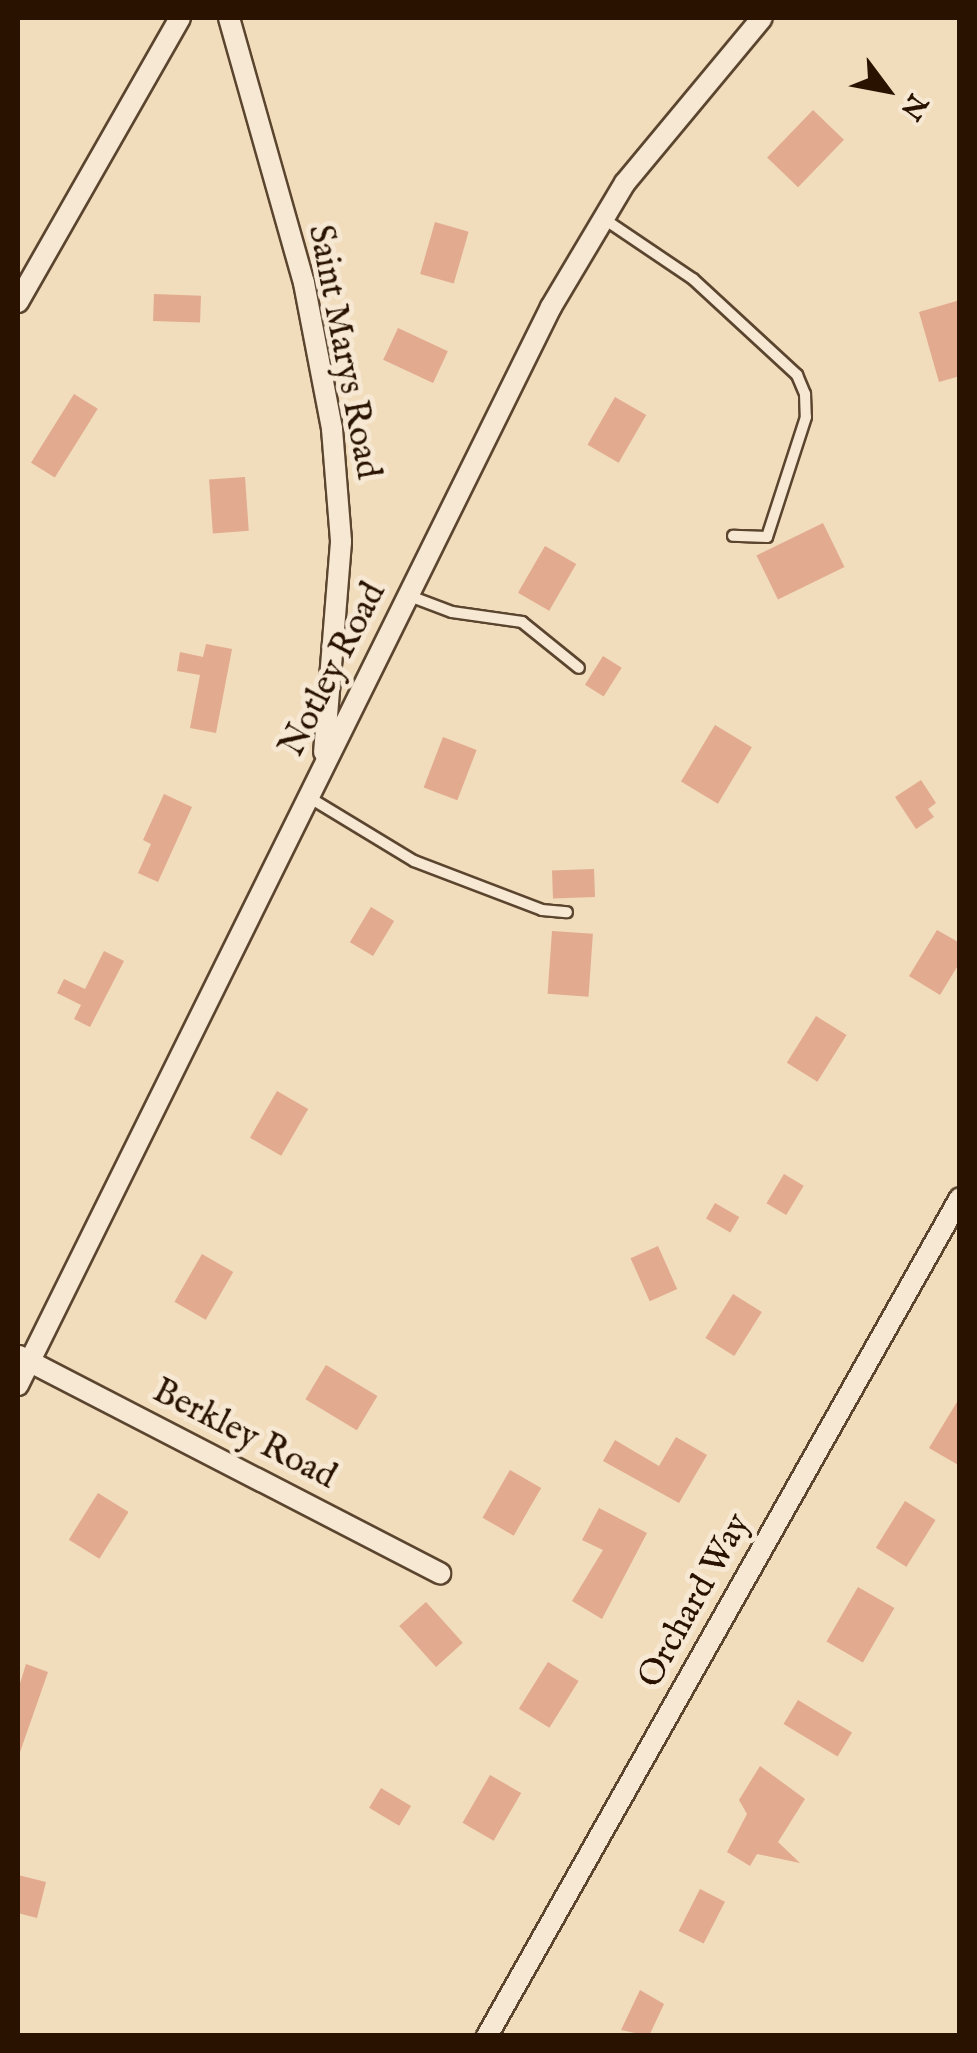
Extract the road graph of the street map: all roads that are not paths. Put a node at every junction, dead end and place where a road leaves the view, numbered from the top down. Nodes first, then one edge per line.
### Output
1 (180, 18) edge
2 (229, 18) edge
3 (762, 18) edge
4 (604, 219) junction
5 (18, 302) edge
6 (733, 536) dead end
7 (407, 595) junction
8 (579, 668) dead end
9 (323, 764) junction
10 (306, 796) junction
11 (567, 912) dead end
12 (960, 1198) edge
13 (23, 1358) edge
14 (18, 1385) edge
15 (440, 1572) dead end
16 (487, 2036) edge

1 - 5 street
2 - 9 street, Saint Marys Road
3 - 4 street, Notley Road
4 - 6 lane
4 - 7 street, Notley Road
7 - 8 lane
7 - 9 street, Notley Road
9 - 10 street, Notley Road
10 - 11 lane
10 - 13 street, Notley Road
12 - 16 street, Orchard Way
13 - 14 street, Notley Road
13 - 15 street, Berkley Road

